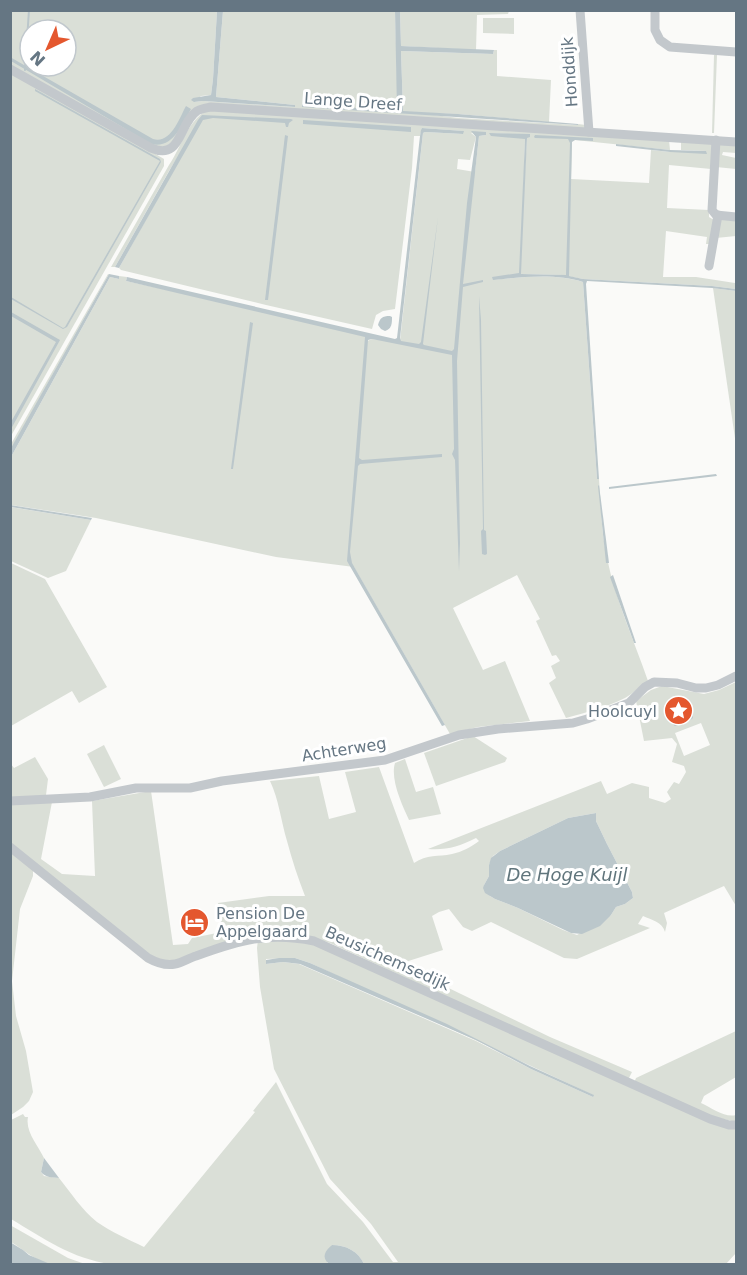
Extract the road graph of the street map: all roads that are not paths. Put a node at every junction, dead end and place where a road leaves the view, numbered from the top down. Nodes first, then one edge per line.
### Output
1 (580, 10) edge
2 (655, 10) edge
3 (736, 51) edge
4 (10, 69) edge
5 (589, 132) junction
6 (716, 140) junction
7 (736, 141) edge
8 (718, 215) junction
9 (736, 217) edge
10 (709, 266) dead end
11 (736, 676) edge
12 (10, 801) edge
13 (10, 847) edge
14 (736, 1125) edge

1 - 5 street, Honddijk
2 - 3 street
4 - 5 street, Lange Dreef
5 - 6 street, Lange Dreef
6 - 7 street, Lange Dreef
6 - 8 street
8 - 9 street
8 - 10 street
11 - 12 street, Achterweg
13 - 14 street, Beusichemsedijk

